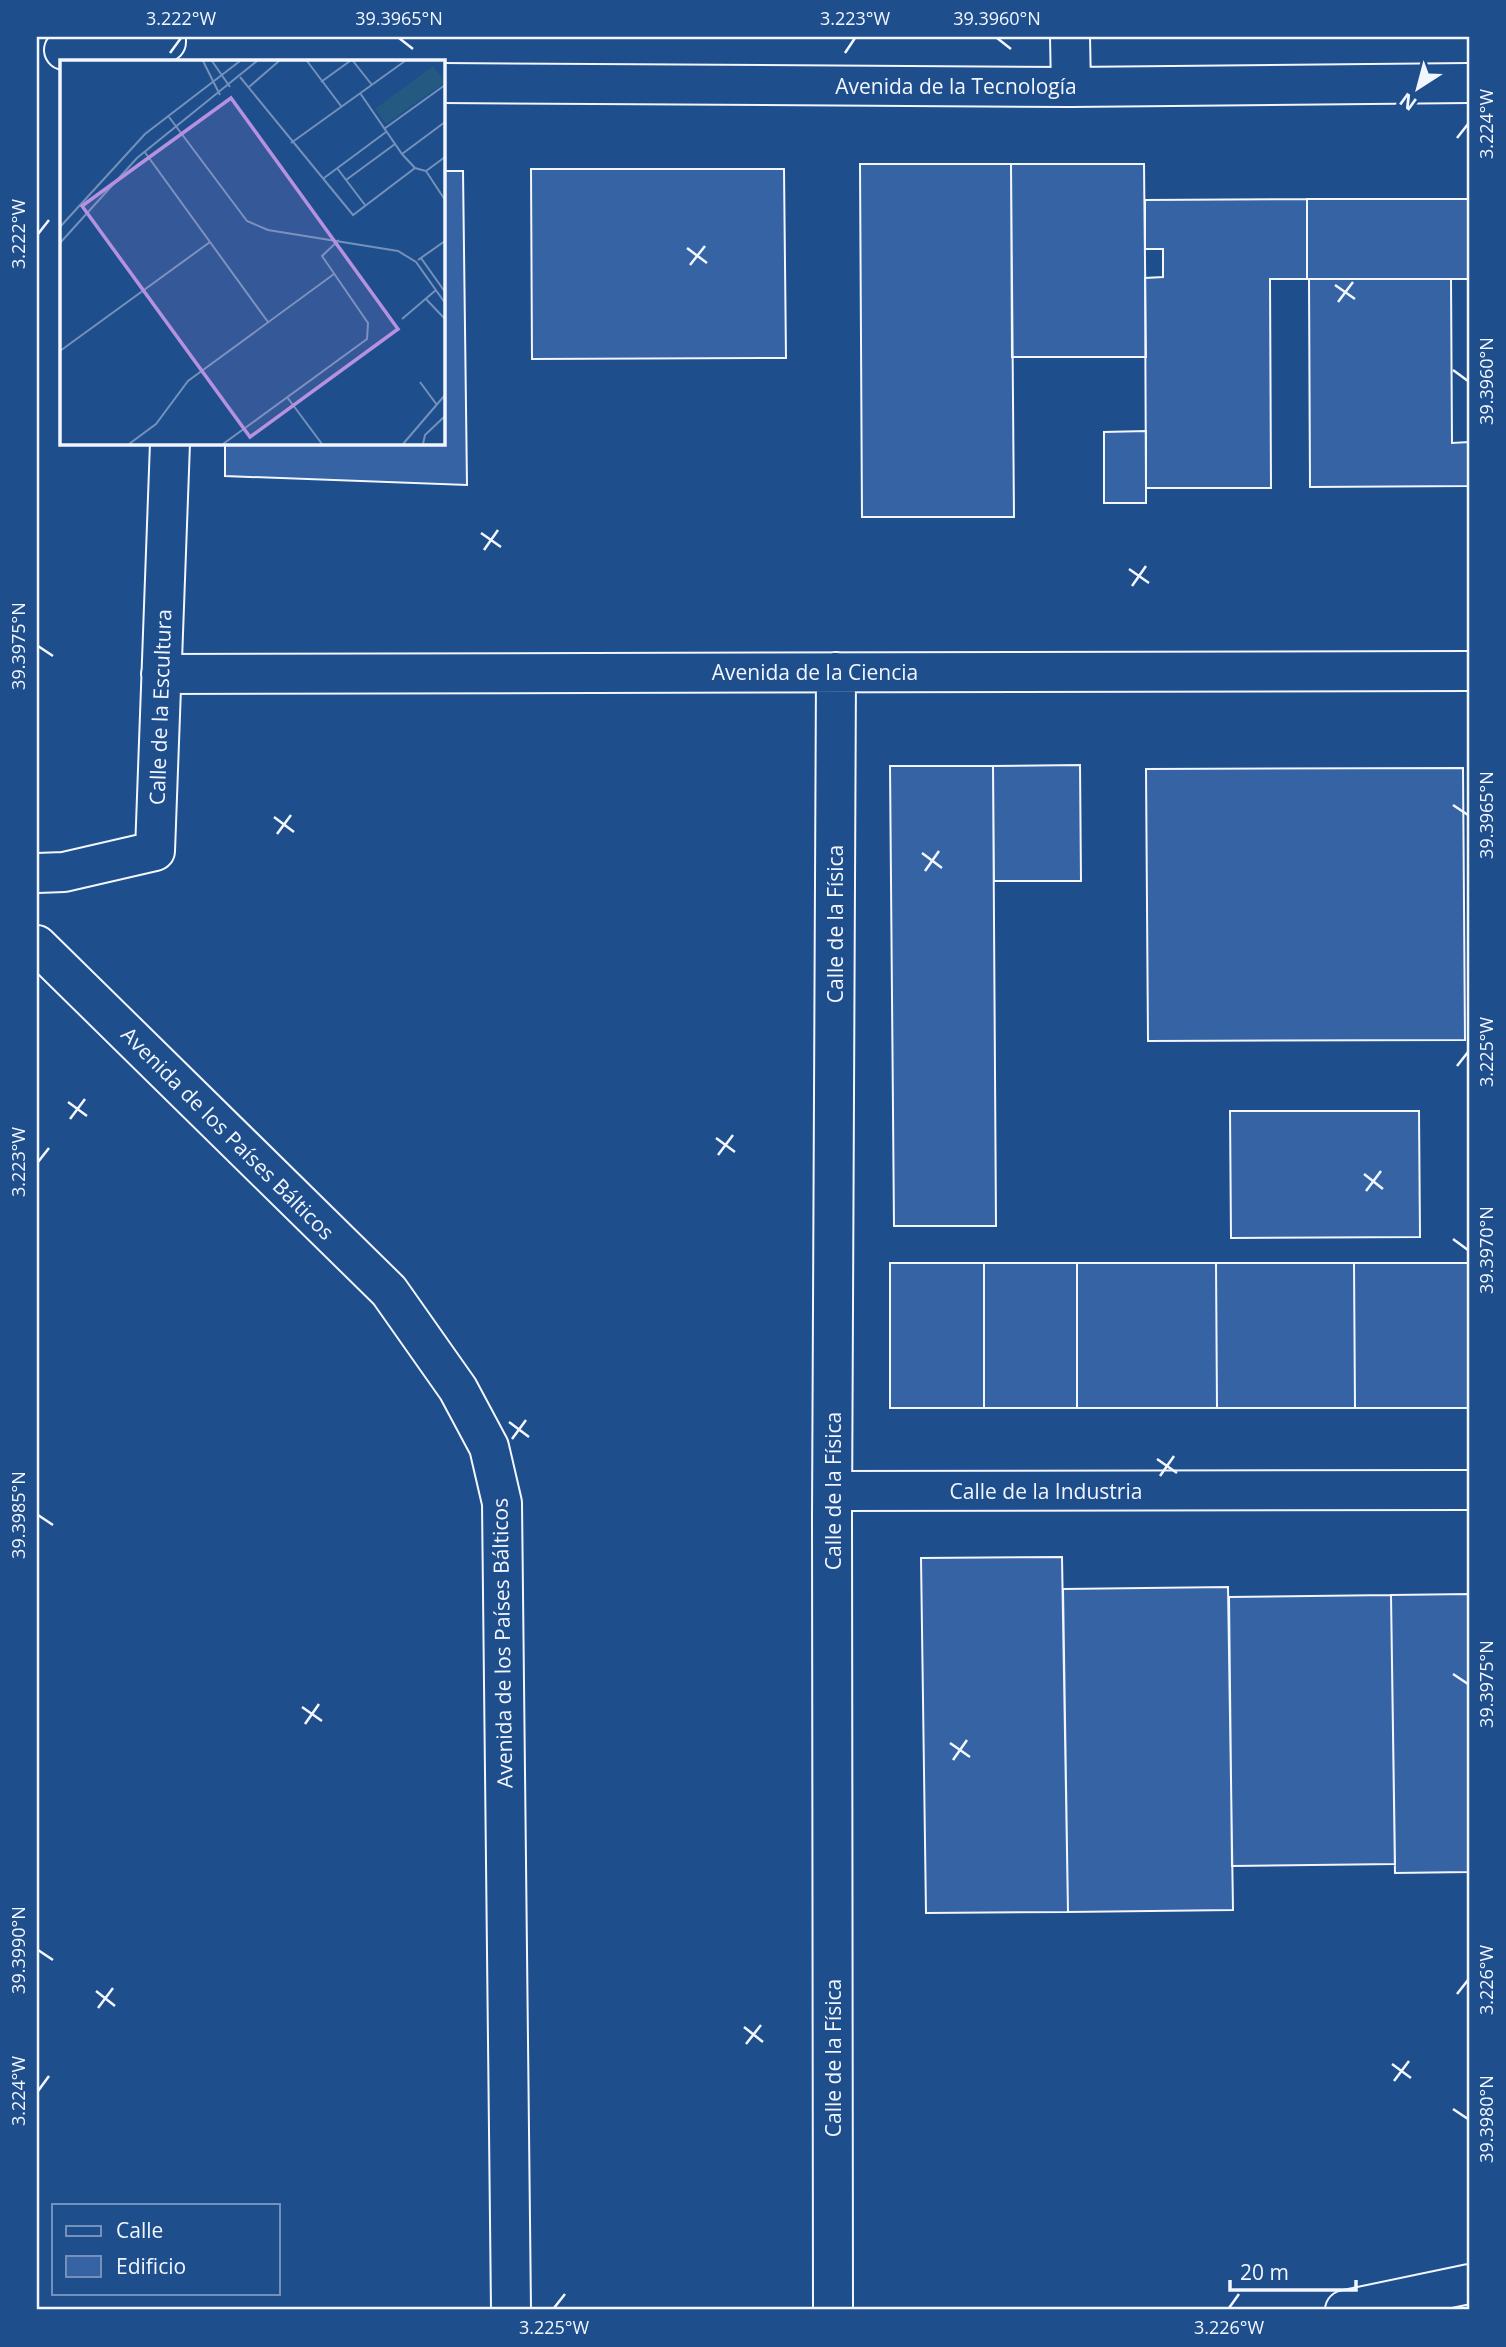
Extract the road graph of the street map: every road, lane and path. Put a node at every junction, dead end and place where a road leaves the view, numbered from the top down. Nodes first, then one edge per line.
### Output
1 (166, 37) edge
2 (1070, 37) edge
3 (122, 48) edge
4 (64, 49) edge
5 (444, 83) edge
6 (1469, 83) edge
7 (1071, 87) junction
8 (170, 444) edge
9 (1469, 671) edge
10 (836, 672) junction
11 (161, 674) junction
12 (37, 873) edge
13 (37, 945) edge
14 (1469, 1490) edge
15 (832, 1492) junction
16 (1469, 2284) edge
17 (511, 2310) edge
18 (833, 2310) edge
19 (1345, 2310) edge

1 - 3 street
2 - 7 street
3 - 4 street
5 - 7 street, Avenida de la Tecnología
6 - 7 street, Avenida de la Tecnología
8 - 11 street, Calle de la Escultura
9 - 10 street, Avenida de la Ciencia
10 - 11 street, Avenida de la Ciencia
10 - 15 street, Calle de la Física
11 - 12 street, Calle de la Escultura
13 - 17 street, Avenida de los Países Bálticos
14 - 15 street, Calle de la Industria
15 - 18 street, Calle de la Física
16 - 19 street

